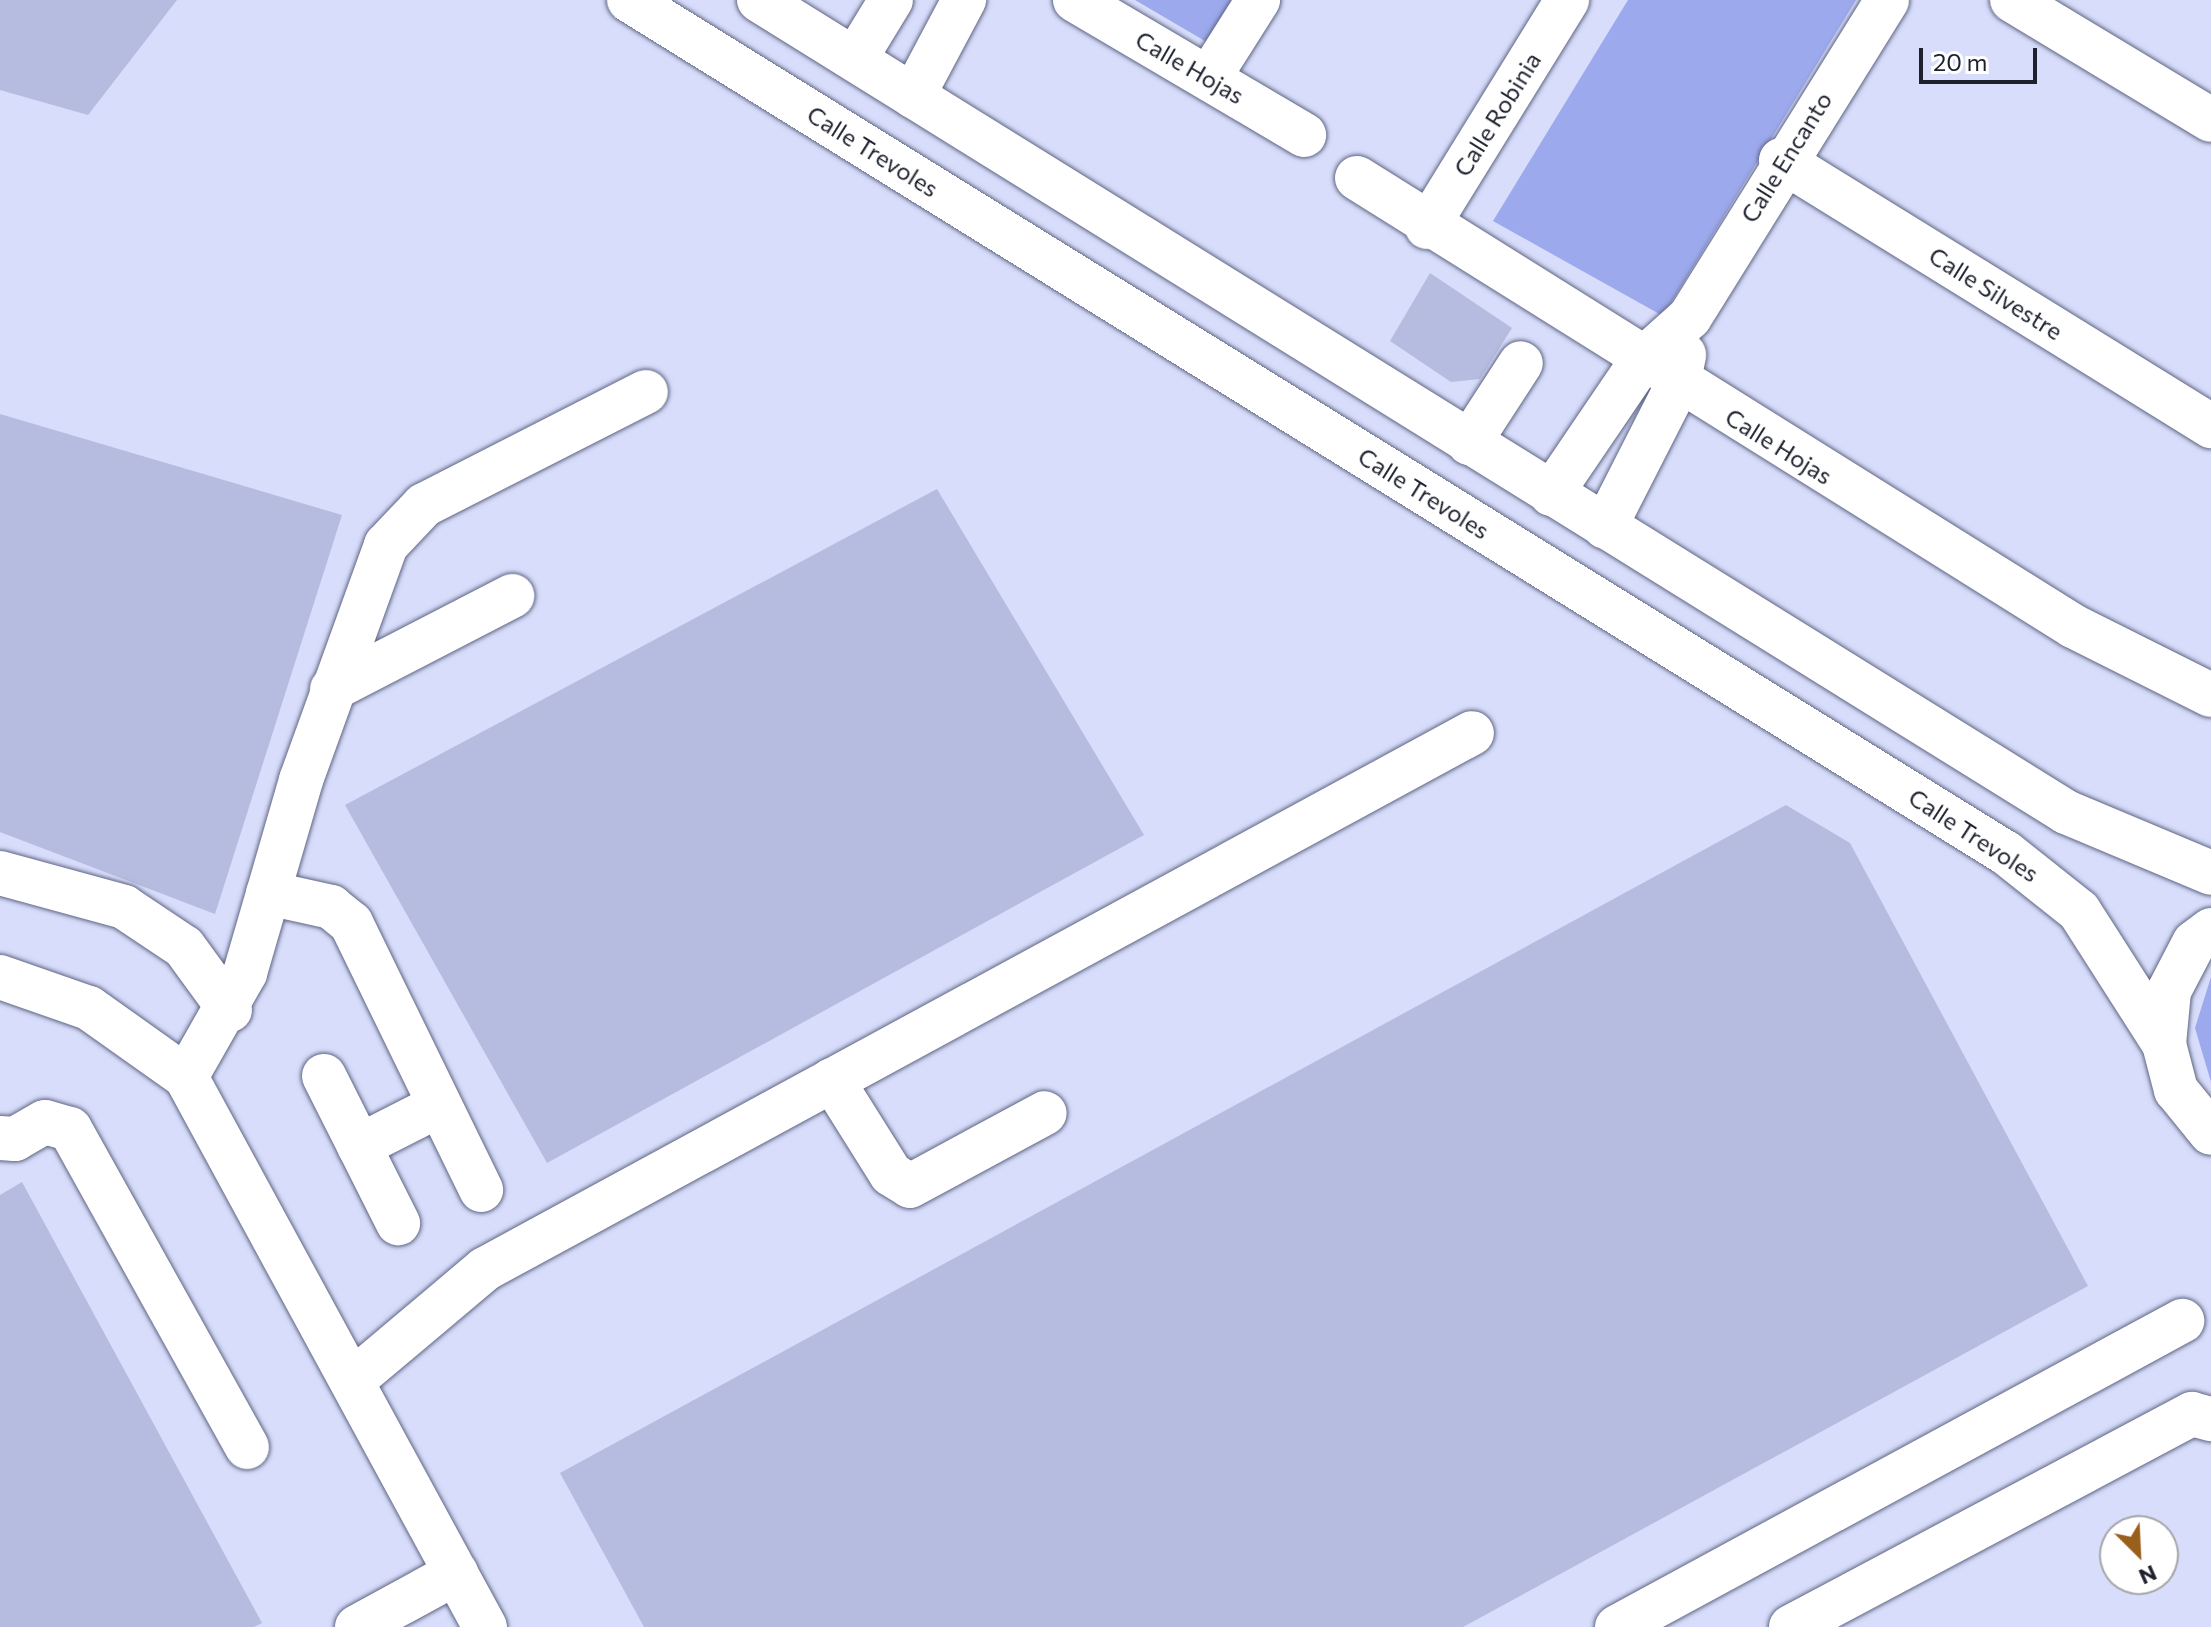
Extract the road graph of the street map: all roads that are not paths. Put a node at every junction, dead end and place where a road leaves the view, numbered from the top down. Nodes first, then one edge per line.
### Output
1 (629, 0) edge
2 (759, 0) edge
3 (891, 0) edge
4 (964, 0) edge
5 (1075, 0) edge
6 (1258, 0) edge
7 (1567, 0) edge
8 (1887, 0) edge
9 (2012, 0) edge
10 (855, 59) junction
11 (1210, 76) junction
12 (913, 96) junction
13 (2211, 120) edge
14 (1304, 135) dead end
15 (1781, 160) junction
16 (1357, 178) dead end
17 (1427, 227) junction
18 (1133, 234) junction
19 (1102, 292) junction
20 (1690, 317) junction
21 (1642, 360) junction
22 (1521, 363) dead end
23 (1678, 384) junction
24 (646, 392) dead end
25 (2211, 426) edge
26 (1469, 443) junction
27 (1551, 494) junction
28 (1605, 527) junction
29 (512, 596) dead end
30 (332, 689) junction
31 (2211, 695) edge
32 (1472, 733) dead end
33 (0, 873) edge
34 (2211, 873) edge
35 (268, 893) junction
36 (2211, 930) edge
37 (0, 977) edge
38 (230, 1010) junction
39 (2164, 1044) junction
40 (324, 1076) dead end
41 (186, 1077) junction
42 (832, 1080) junction
43 (438, 1106) junction
44 (1045, 1113) dead end
45 (2211, 1133) edge
46 (0, 1138) edge
47 (359, 1146) junction
48 (481, 1190) dead end
49 (398, 1223) dead end
50 (2182, 1321) dead end
51 (352, 1381) junction
52 (2211, 1419) edge
53 (247, 1447) dead end
54 (456, 1573) junction
55 (400, 1616) edge
56 (357, 1627) edge
57 (485, 1627) edge
58 (1617, 1627) edge
59 (1791, 1627) edge

1 - 19 street, Calle Trevoles
2 - 10 street
3 - 10 street
4 - 12 street
5 - 11 street, Calle Hojas
6 - 11 street
7 - 17 street, Calle Robinia
8 - 15 street, Calle Encanto
9 - 13 street
10 - 12 street
11 - 14 street, Calle Hojas
12 - 18 street
15 - 20 street, Calle Encanto
15 - 25 street, Calle Silvestre
16 - 17 street, Calle Hojas
17 - 21 street, Calle Hojas
18 - 19 street
18 - 26 street
19 - 39 street, Calle Trevoles
20 - 21 street, Calle Encanto
20 - 23 street, Calle Encanto
21 - 23 street, Calle Hojas
21 - 27 street, Calle Encanto
22 - 26 street
23 - 28 street, Calle Encanto
23 - 31 street, Calle Hojas
24 - 30 street
26 - 27 street
27 - 28 street
28 - 34 street
29 - 30 street
30 - 35 street
32 - 42 street
33 - 38 street
35 - 38 street
35 - 43 street
36 - 39 street
37 - 41 street
38 - 41 street
39 - 45 street
40 - 47 street
41 - 51 street
42 - 44 street
42 - 51 street
43 - 47 street
43 - 48 street
46 - 53 street
47 - 49 street
50 - 58 street
51 - 54 street
52 - 59 street
54 - 55 street
54 - 57 street
55 - 56 street

